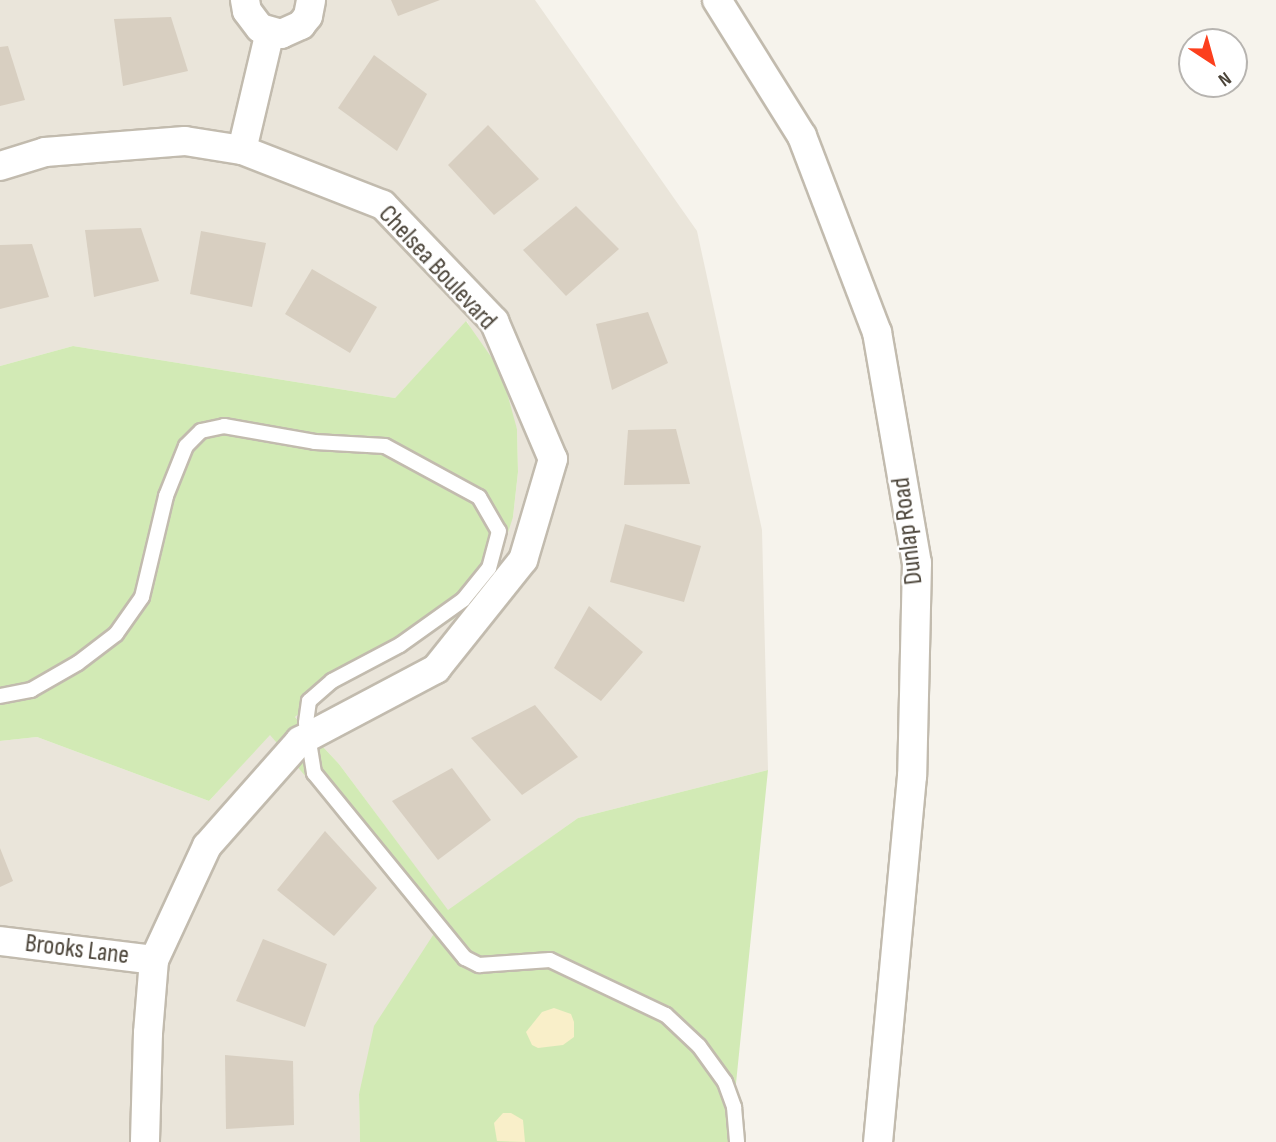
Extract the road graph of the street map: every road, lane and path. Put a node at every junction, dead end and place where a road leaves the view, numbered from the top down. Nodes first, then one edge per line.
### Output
1 (246, 0) edge
2 (312, 0) edge
3 (717, 0) edge
4 (270, 32) junction
5 (242, 150) junction
6 (0, 166) edge
7 (0, 696) edge
8 (308, 736) junction
9 (0, 941) edge
10 (155, 960) junction
11 (145, 1142) edge
12 (737, 1142) edge
13 (878, 1142) edge

1 - 4 street
2 - 4 street
3 - 13 street, Dunlap Road
4 - 5 street
5 - 6 street, Chelsea Boulevard
5 - 8 street, Chelsea Boulevard
7 - 8 lane
8 - 10 street, Chelsea Boulevard
8 - 12 lane
9 - 10 street, Brooks Lane
10 - 11 street, Chelsea Boulevard

